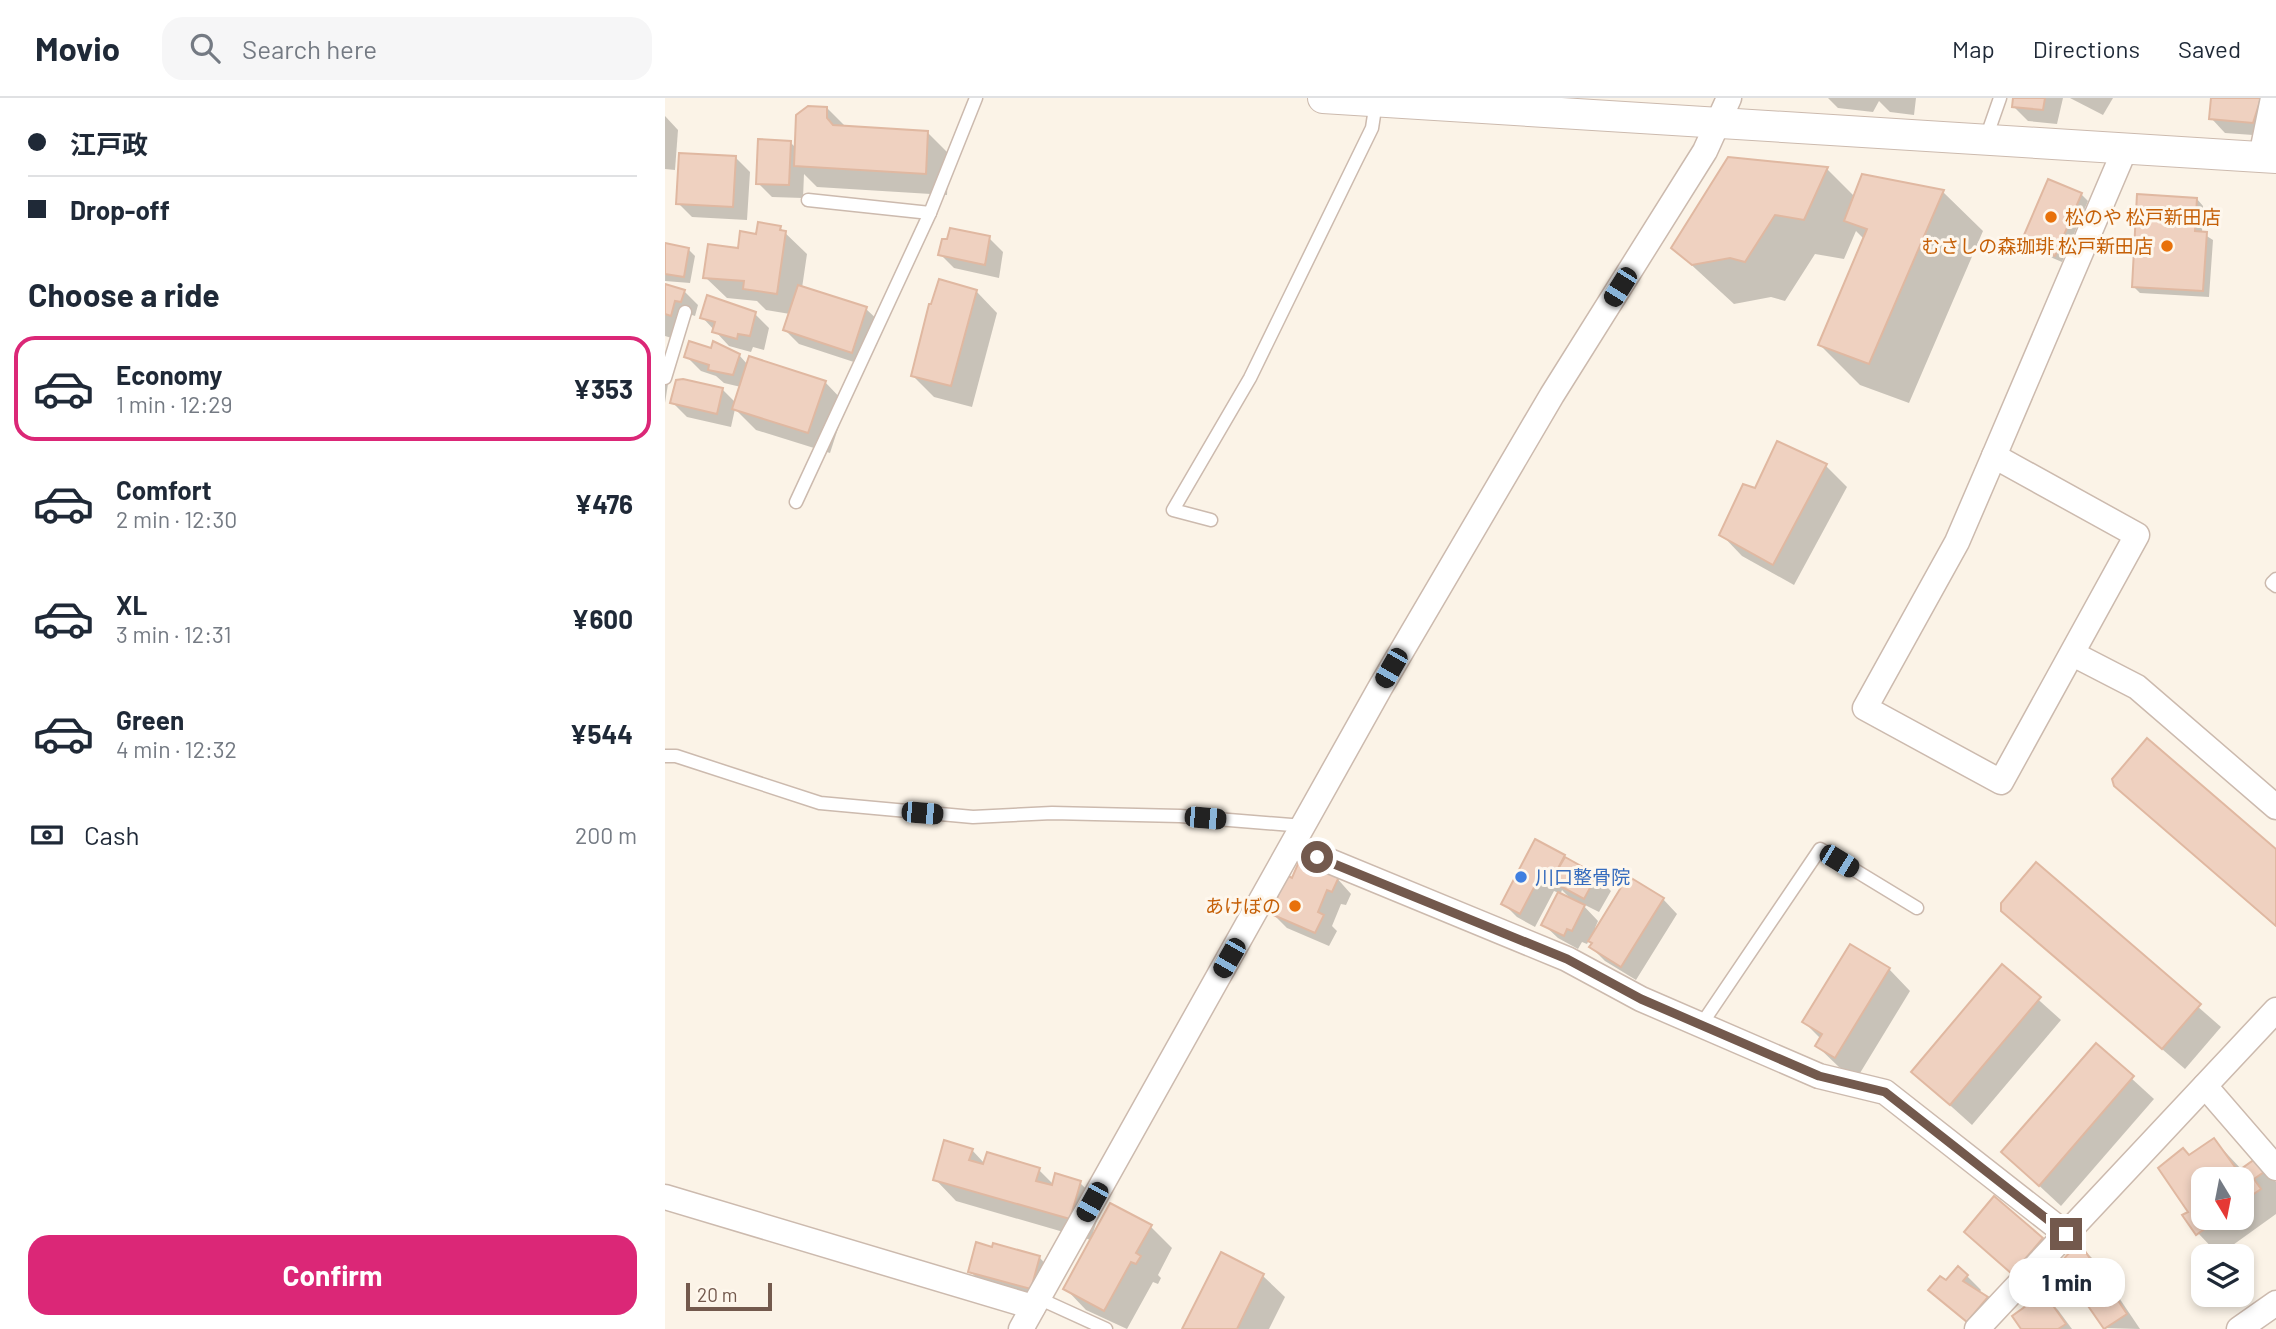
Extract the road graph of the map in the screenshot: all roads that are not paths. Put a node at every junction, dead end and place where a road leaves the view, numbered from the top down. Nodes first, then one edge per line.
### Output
1 (976, 98) edge
2 (1323, 98) edge
3 (1331, 98) edge
4 (2000, 98) edge
5 (2273, 98) edge
6 (1376, 101) junction
7 (1724, 110) edge
8 (1985, 141) junction
9 (2126, 149) junction
10 (2268, 158) edge
11 (808, 200) dead end
12 (930, 213) junction
13 (685, 312) dead end
14 (670, 343) edge
15 (665, 378) edge
16 (1994, 456) junction
17 (796, 502) dead end
18 (1212, 520) dead end
19 (2276, 579) edge
20 (2276, 586) edge
21 (2073, 654) junction
22 (665, 756) edge
23 (2276, 807) edge
24 (1298, 836) junction
25 (1917, 908) dead end
26 (2276, 1010) edge
27 (1701, 1025) junction
28 (2205, 1086) junction
29 (2276, 1168) edge
30 (665, 1197) edge
31 (2066, 1234) junction
32 (1036, 1303) junction
33 (2276, 1303) edge
34 (1021, 1329) edge
35 (1106, 1329) edge
36 (1977, 1329) edge
37 (2239, 1329) edge

1 - 12 lane
2 - 3 street
3 - 6 street
4 - 8 lane
5 - 10 street
6 - 7 street
6 - 18 lane
7 - 8 street
7 - 24 street
8 - 9 street
9 - 10 street
9 - 16 street
11 - 12 lane
12 - 17 lane
13 - 14 lane
14 - 15 lane
16 - 21 street
16 - 21 street
19 - 20 lane
21 - 23 street
22 - 24 lane
24 - 27 street
24 - 32 street
25 - 27 lane
26 - 28 street
27 - 31 street
28 - 29 street
28 - 31 street
30 - 32 street
31 - 36 street
32 - 34 street
32 - 35 lane
33 - 37 street

